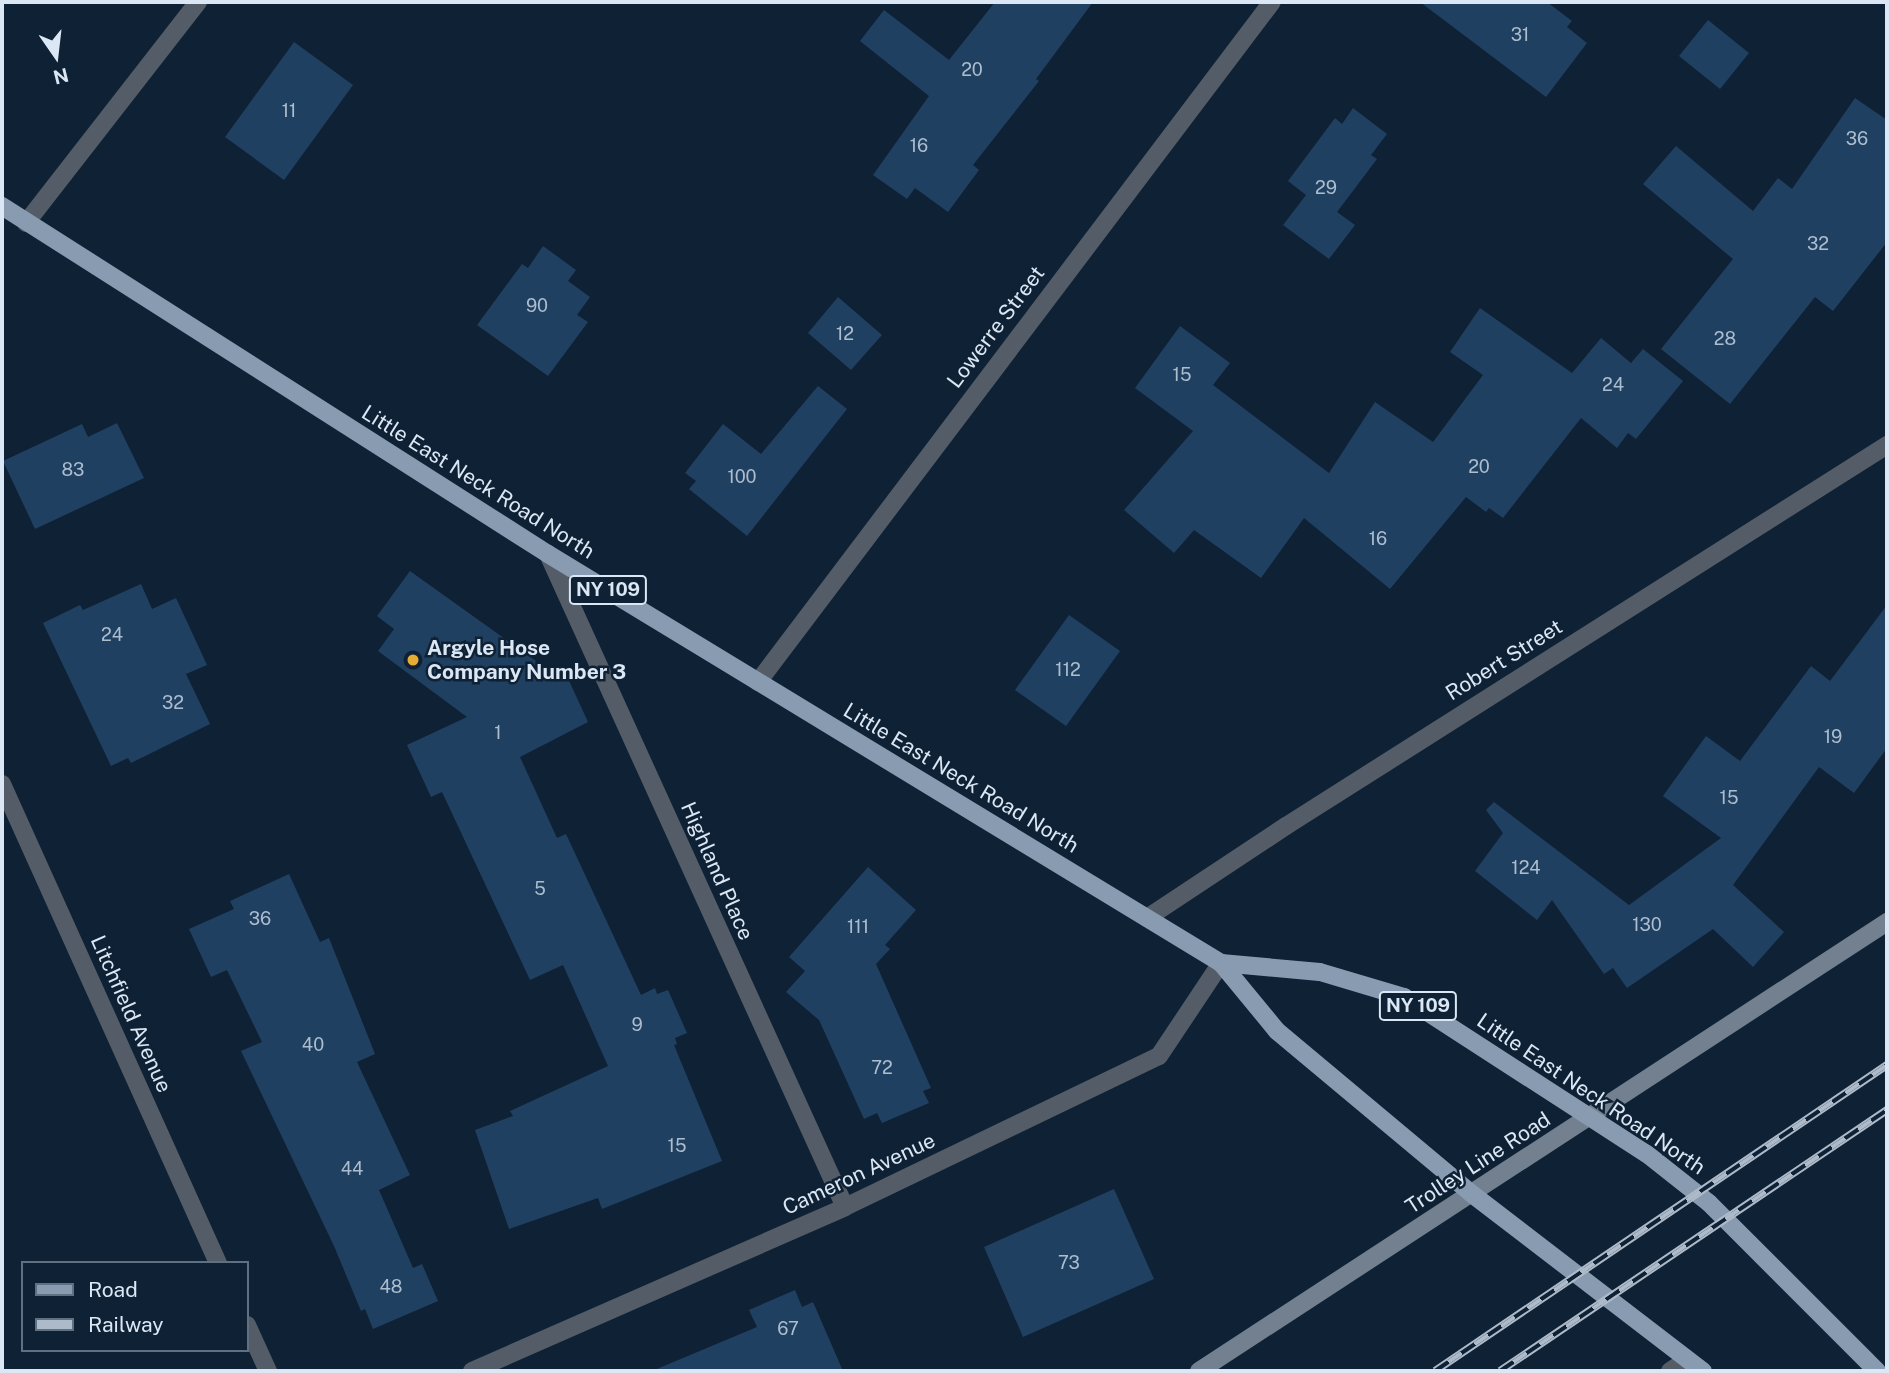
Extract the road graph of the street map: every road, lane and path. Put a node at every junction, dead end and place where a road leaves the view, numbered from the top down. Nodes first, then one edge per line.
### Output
1 (198, 2) edge
2 (1272, 2) edge
3 (2, 206) edge
4 (26, 223) junction
5 (1887, 445) edge
6 (548, 554) junction
7 (758, 682) junction
8 (2, 784) edge
9 (1147, 918) junction
10 (1887, 922) edge
11 (1221, 963) junction
12 (1588, 1118) junction
13 (1472, 1194) junction
14 (845, 1207) junction
15 (217, 1261) edge
16 (248, 1327) edge
17 (1687, 1360) junction
18 (268, 1371) edge
19 (472, 1371) edge
20 (1199, 1371) edge
21 (1670, 1371) edge
22 (1703, 1371) edge
23 (1877, 1371) edge

1 - 4 street
2 - 7 street, Lowerre Street
3 - 4 main road, Little East Neck Road North / NY 109
4 - 6 main road, Little East Neck Road North / NY 109
5 - 9 street, Robert Street
6 - 7 main road, Little East Neck Road North / NY 109
6 - 14 street, Highland Place
7 - 9 main road, Little East Neck Road North / NY 109
8 - 15 street, Litchfield Avenue
9 - 11 main road, Little East Neck Road North / NY 109
10 - 12 main road, Trolley Line Road
11 - 12 main road, Little East Neck Road North / NY 109
11 - 13 main road, Little East Neck Road North / NY 109
11 - 14 street, Cameron Avenue
12 - 13 main road, Trolley Line Road
12 - 23 main road, Little East Neck Road North / NY 109
13 - 17 main road, Little East Neck Road North / NY 109
13 - 20 main road, Trolley Line Road
14 - 19 street, Cameron Avenue
16 - 18 street
17 - 21 street
17 - 22 main road, Little East Neck Road North / NY 109

